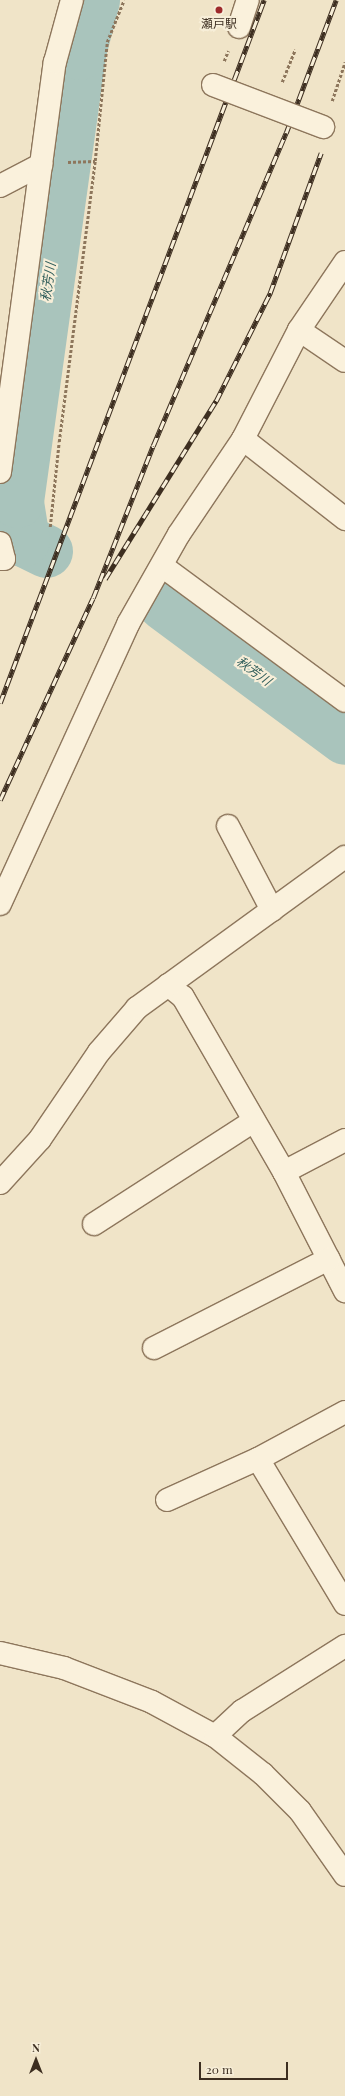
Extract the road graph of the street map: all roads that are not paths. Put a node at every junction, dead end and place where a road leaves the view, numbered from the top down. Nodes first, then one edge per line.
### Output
1 (72, 0) edge
2 (248, 0) edge
3 (239, 27) road end
4 (214, 85) road end
5 (323, 127) road end
6 (42, 164) junction
7 (0, 186) edge
8 (345, 262) edge
9 (299, 330) junction
10 (345, 361) edge
11 (243, 440) junction
12 (0, 472) edge
13 (345, 519) edge
14 (0, 543) edge
15 (0, 559) edge
16 (162, 566) junction
17 (345, 701) edge
18 (228, 826) dead end
19 (345, 857) edge
20 (0, 904) edge
21 (272, 910) junction
22 (168, 984) junction
23 (254, 1121) junction
24 (345, 1140) edge
25 (284, 1172) junction
26 (0, 1184) edge
27 (94, 1224) dead end
28 (329, 1260) junction
29 (345, 1291) edge
30 (154, 1348) dead end
31 (345, 1412) edge
32 (258, 1459) junction
33 (167, 1500) dead end
34 (345, 1604) edge
35 (345, 1646) edge
36 (0, 1653) edge
37 (215, 1736) junction
38 (345, 1875) edge

1 - 6 street
2 - 3 street
4 - 5 street, bridge
6 - 7 street
6 - 12 street
8 - 9 street
9 - 10 street
9 - 11 street
11 - 13 street
11 - 16 street
14 - 15 street
16 - 17 street
16 - 20 street
18 - 21 street
19 - 21 street
21 - 22 street
22 - 23 street
22 - 26 street
23 - 25 street
23 - 27 street
24 - 25 street
25 - 28 street
28 - 29 street
28 - 30 street
31 - 32 street
32 - 33 street
32 - 34 street
35 - 37 street
36 - 37 street
37 - 38 street

